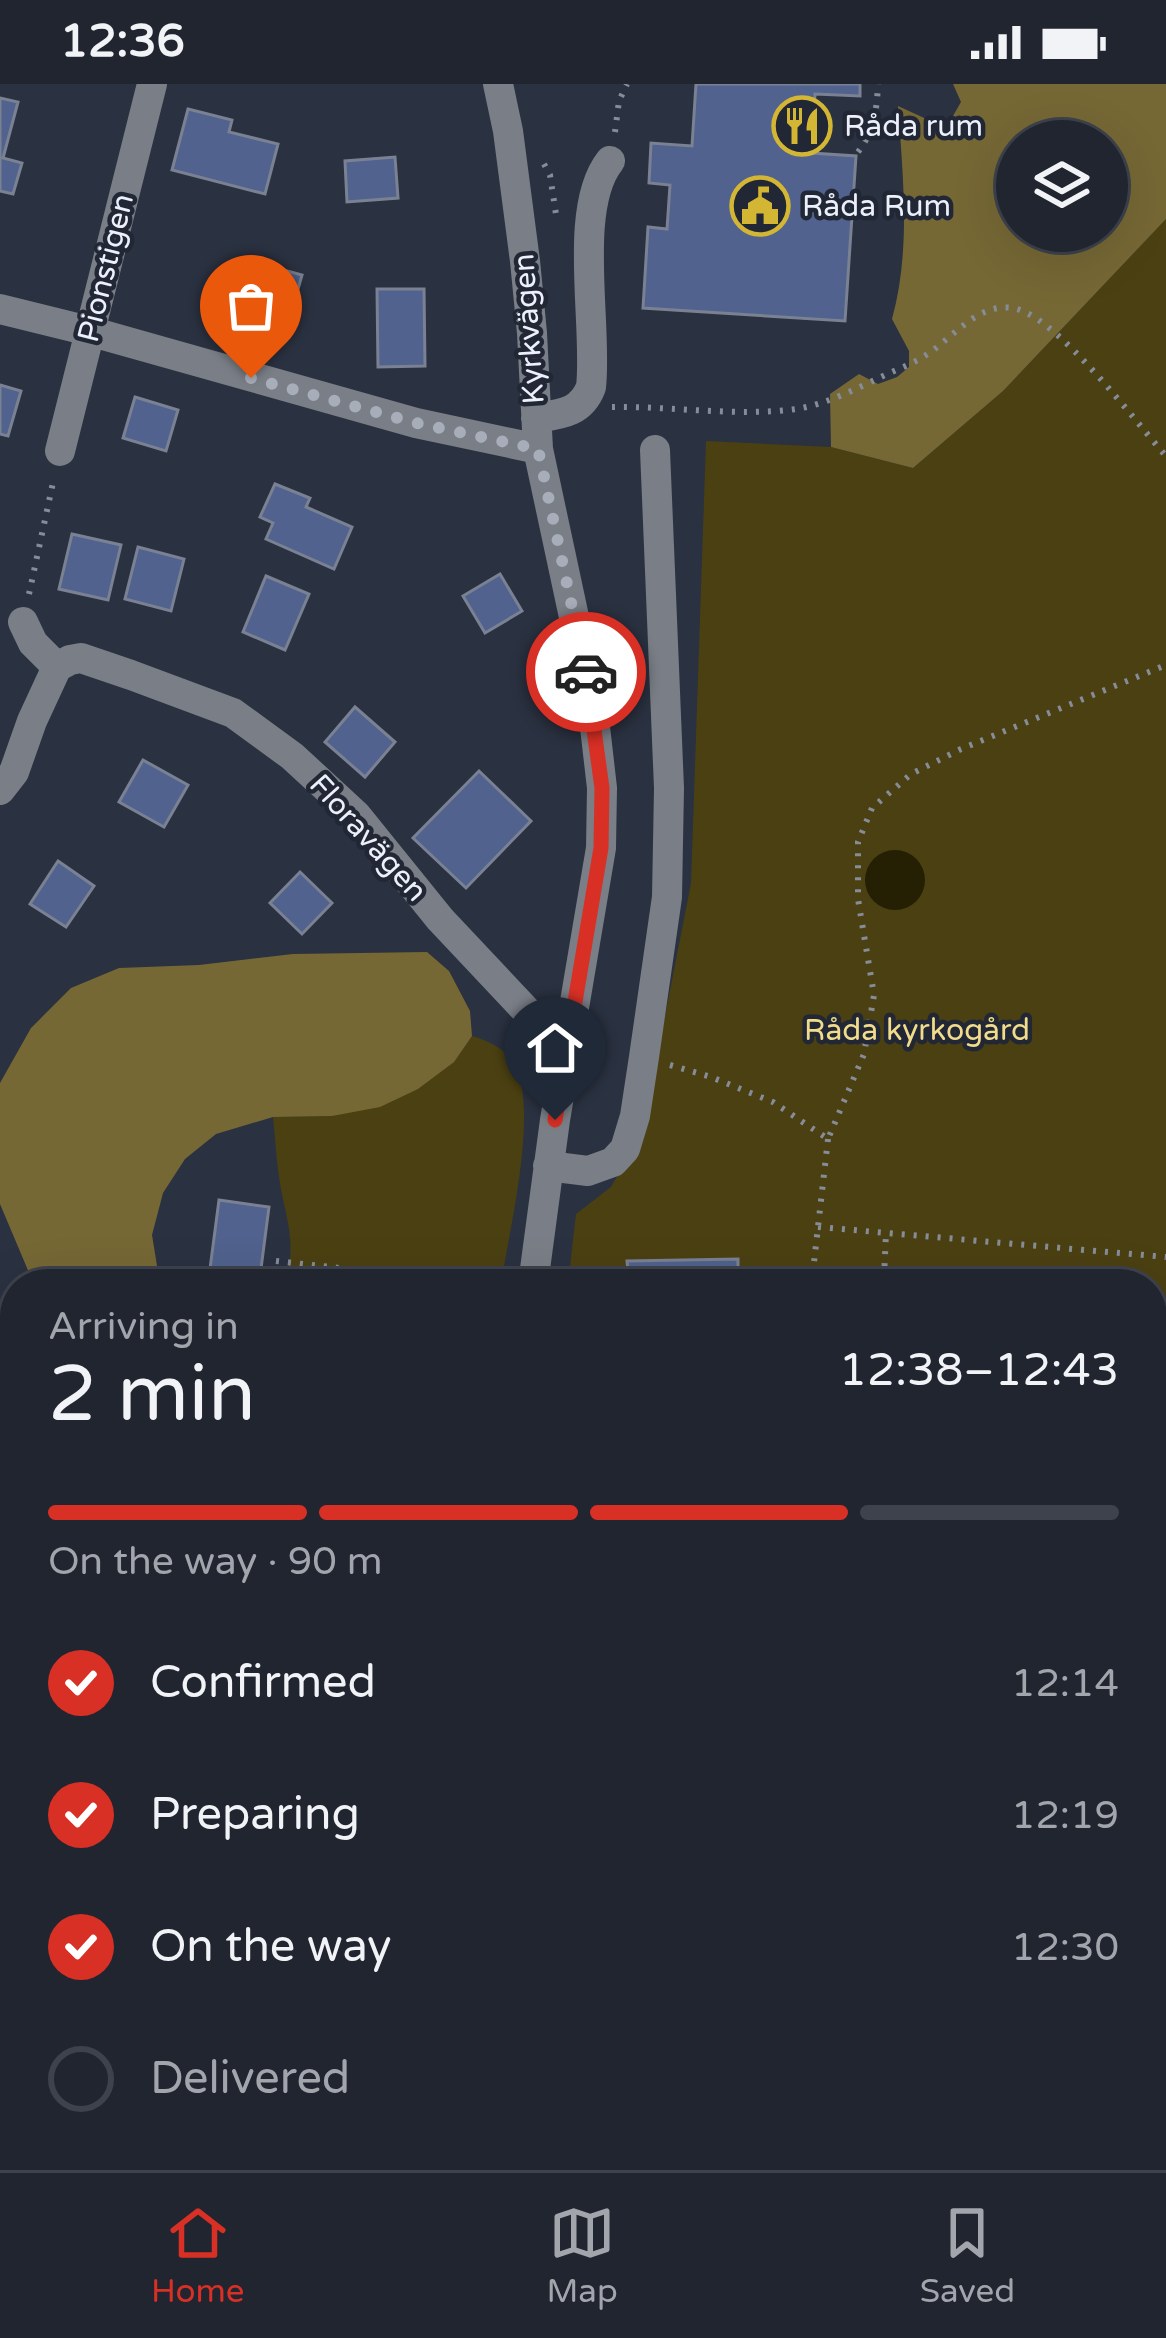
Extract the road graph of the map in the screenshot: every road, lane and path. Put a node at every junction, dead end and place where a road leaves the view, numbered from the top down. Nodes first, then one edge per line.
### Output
1 (152, 84) edge
2 (498, 84) edge
3 (627, 84) edge
4 (878, 84) edge
5 (858, 152) dead end
6 (610, 160) joint
7 (0, 309) edge
8 (89, 331) junction
9 (579, 408) junction
10 (537, 433) junction
11 (655, 450) dead end
12 (60, 452) joint
13 (1166, 456) edge
14 (23, 622) joint
15 (1166, 665) edge
16 (57, 667) junction
17 (0, 790) edge
18 (567, 1054) junction
19 (644, 1057) junction
20 (828, 1139) junction
21 (548, 1166) junction
22 (818, 1227) junction
23 (886, 1233) junction
24 (1166, 1257) edge
25 (276, 1261) dead end
26 (348, 1269) edge
27 (535, 1269) edge
28 (813, 1269) edge
29 (884, 1269) edge

1 - 8 street, Pionstigen
2 - 10 street, Kyrkvägen
3 - 6 path
4 - 5 path
6 - 9 street
7 - 8 street
8 - 10 street
8 - 12 street, Pionstigen
9 - 10 street
9 - 13 path
10 - 18 street, Kyrkvägen
11 - 19 street
12 - 14 path
14 - 16 street
15 - 20 path
16 - 17 street
16 - 18 street, Floravägen
18 - 21 street, Kyrkvägen
19 - 20 path
19 - 21 street
20 - 22 path
21 - 27 street, Kyrkvägen
22 - 23 path
22 - 28 path
23 - 24 path
23 - 29 path
25 - 26 path

